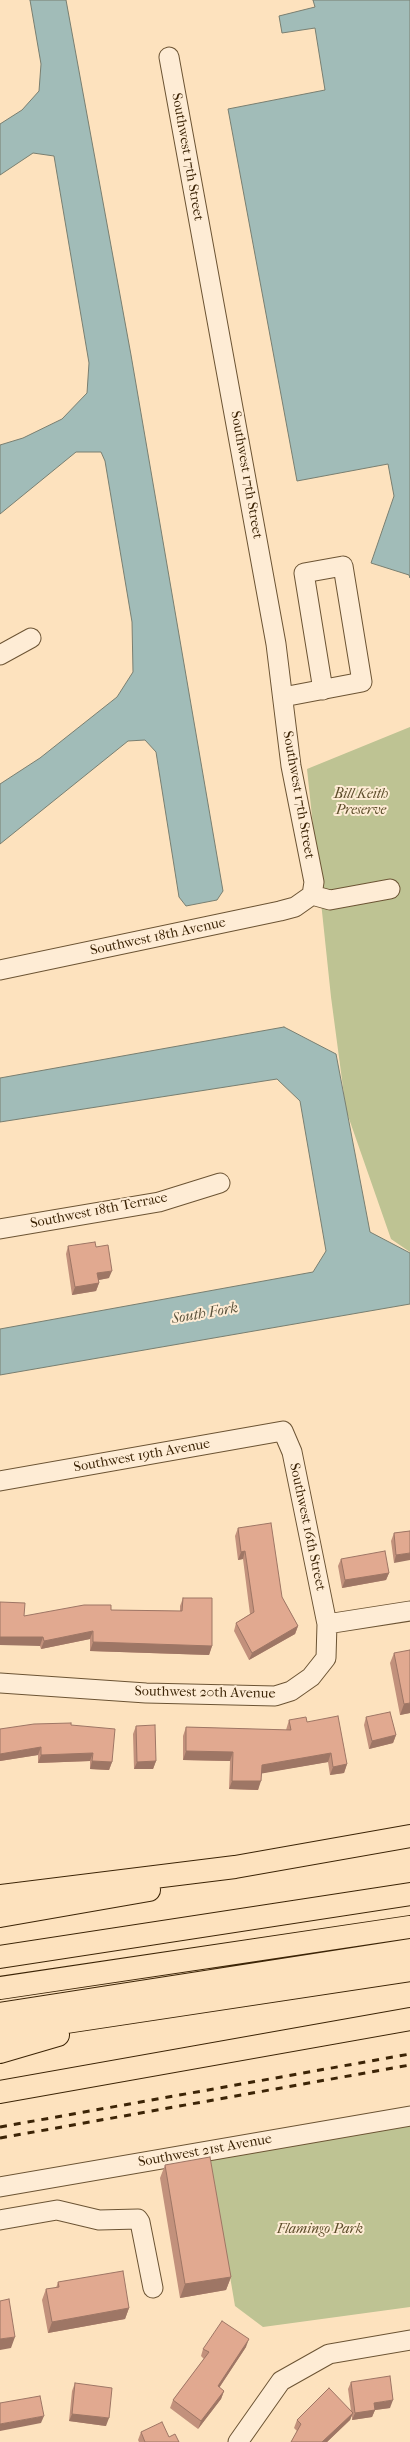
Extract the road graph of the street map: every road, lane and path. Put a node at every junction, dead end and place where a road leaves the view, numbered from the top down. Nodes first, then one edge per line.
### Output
1 (169, 57) dead end
2 (31, 638) dead end
3 (0, 655) edge
4 (323, 690) junction
5 (283, 697) junction
6 (390, 889) dead end
7 (312, 895) junction
8 (0, 970) edge
9 (220, 1183) dead end
10 (0, 1229) edge
11 (283, 1432) joint
12 (0, 1480) edge
13 (410, 1611) edge
14 (328, 1624) junction
15 (0, 1683) edge
16 (410, 1836) edge
17 (235, 1867) junction
18 (410, 1894) edge
19 (0, 1896) edge
20 (0, 1916) edge
21 (410, 1927) edge
22 (410, 1950) edge
23 (0, 1958) edge
24 (410, 1970) edge
25 (0, 1988) edge
26 (0, 2014) edge
27 (129, 2014) junction
28 (410, 2019) edge
29 (0, 2032) edge
30 (0, 2052) edge
31 (0, 2092) edge
32 (410, 2116) edge
33 (0, 2187) edge
34 (0, 2220) edge
35 (153, 2288) dead end
36 (410, 2340) edge
37 (238, 2442) edge

1 - 5 street, Southwest 17th Street
2 - 3 street
4 - 4 street
4 - 5 street
5 - 7 street, Southwest 17th Street
6 - 7 street
7 - 8 street, Southwest 18th Avenue
9 - 10 street, Southwest 18th Terrace
11 - 12 street, Southwest 19th Avenue
11 - 14 street, Southwest 16th Street
13 - 14 street
14 - 15 street, Southwest 20th Avenue
16 - 17 highway
17 - 19 highway
17 - 20 highway
18 - 23 highway
21 - 25 highway
22 - 26 highway
24 - 27 highway
27 - 29 highway
27 - 30 highway
28 - 31 highway
32 - 33 street, Southwest 21st Avenue
34 - 35 street
36 - 37 street

